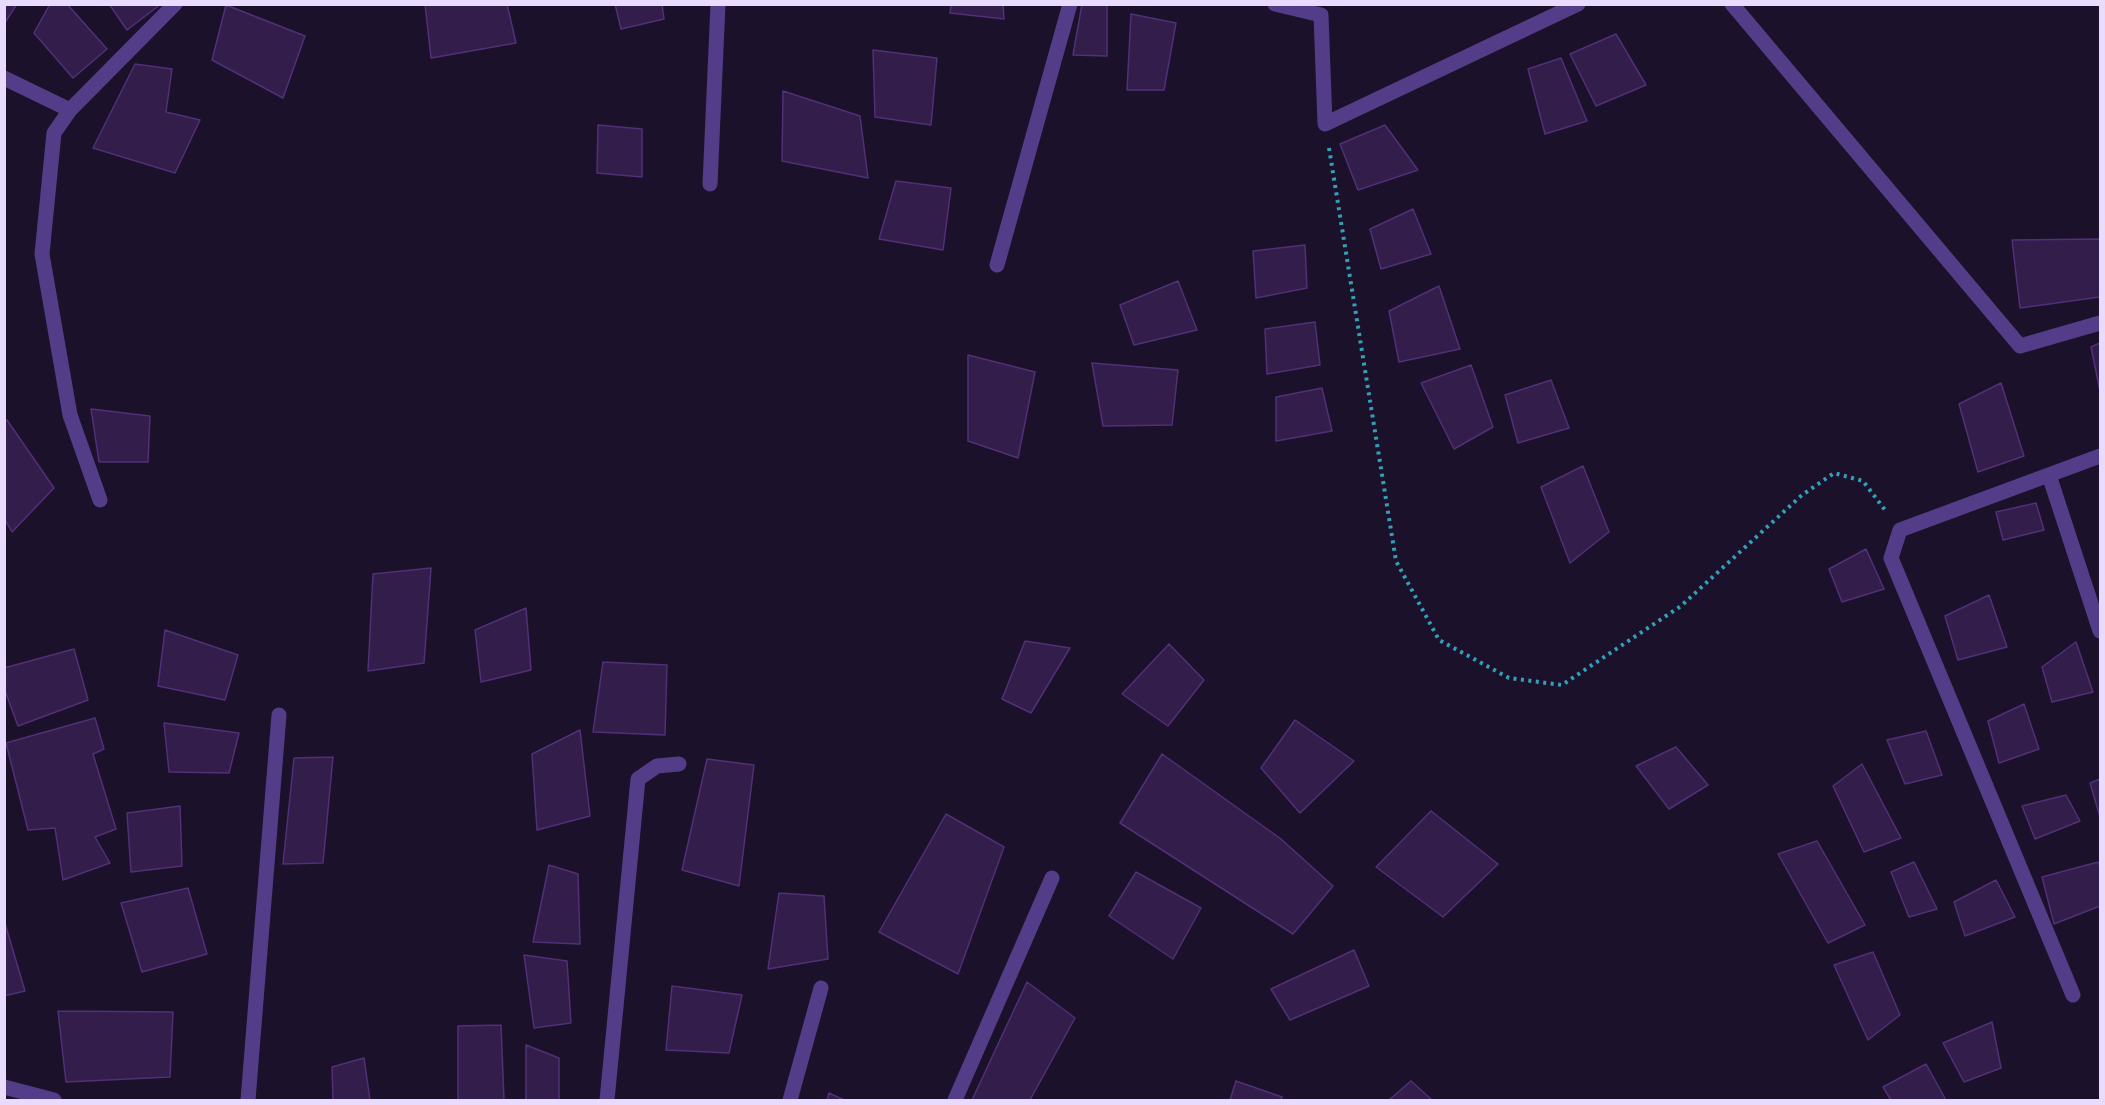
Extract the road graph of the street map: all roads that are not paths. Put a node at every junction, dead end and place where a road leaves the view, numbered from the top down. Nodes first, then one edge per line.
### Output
1 (175, 4) edge
2 (718, 4) edge
3 (1070, 4) edge
4 (1275, 4) edge
5 (1578, 4) edge
6 (1732, 4) edge
7 (1321, 10) edge
8 (4, 78) edge
9 (70, 110) junction
10 (710, 184) dead end
11 (997, 265) dead end
12 (2100, 324) edge
13 (2100, 456) edge
14 (2049, 475) junction
15 (100, 500) dead end
16 (2100, 631) edge
17 (279, 715) dead end
18 (679, 764) dead end
19 (1052, 878) dead end
20 (821, 988) dead end
21 (2073, 995) dead end
22 (4, 1087) edge
23 (54, 1101) edge
24 (248, 1101) edge
25 (607, 1101) edge
26 (790, 1101) edge
27 (955, 1101) edge

1 - 9 street
2 - 10 street
3 - 11 street
4 - 7 street
5 - 7 street
6 - 12 street
8 - 9 street
9 - 15 street
13 - 14 street
14 - 16 street
14 - 21 street
17 - 24 street
18 - 25 street
19 - 27 street
20 - 26 street
22 - 23 street

